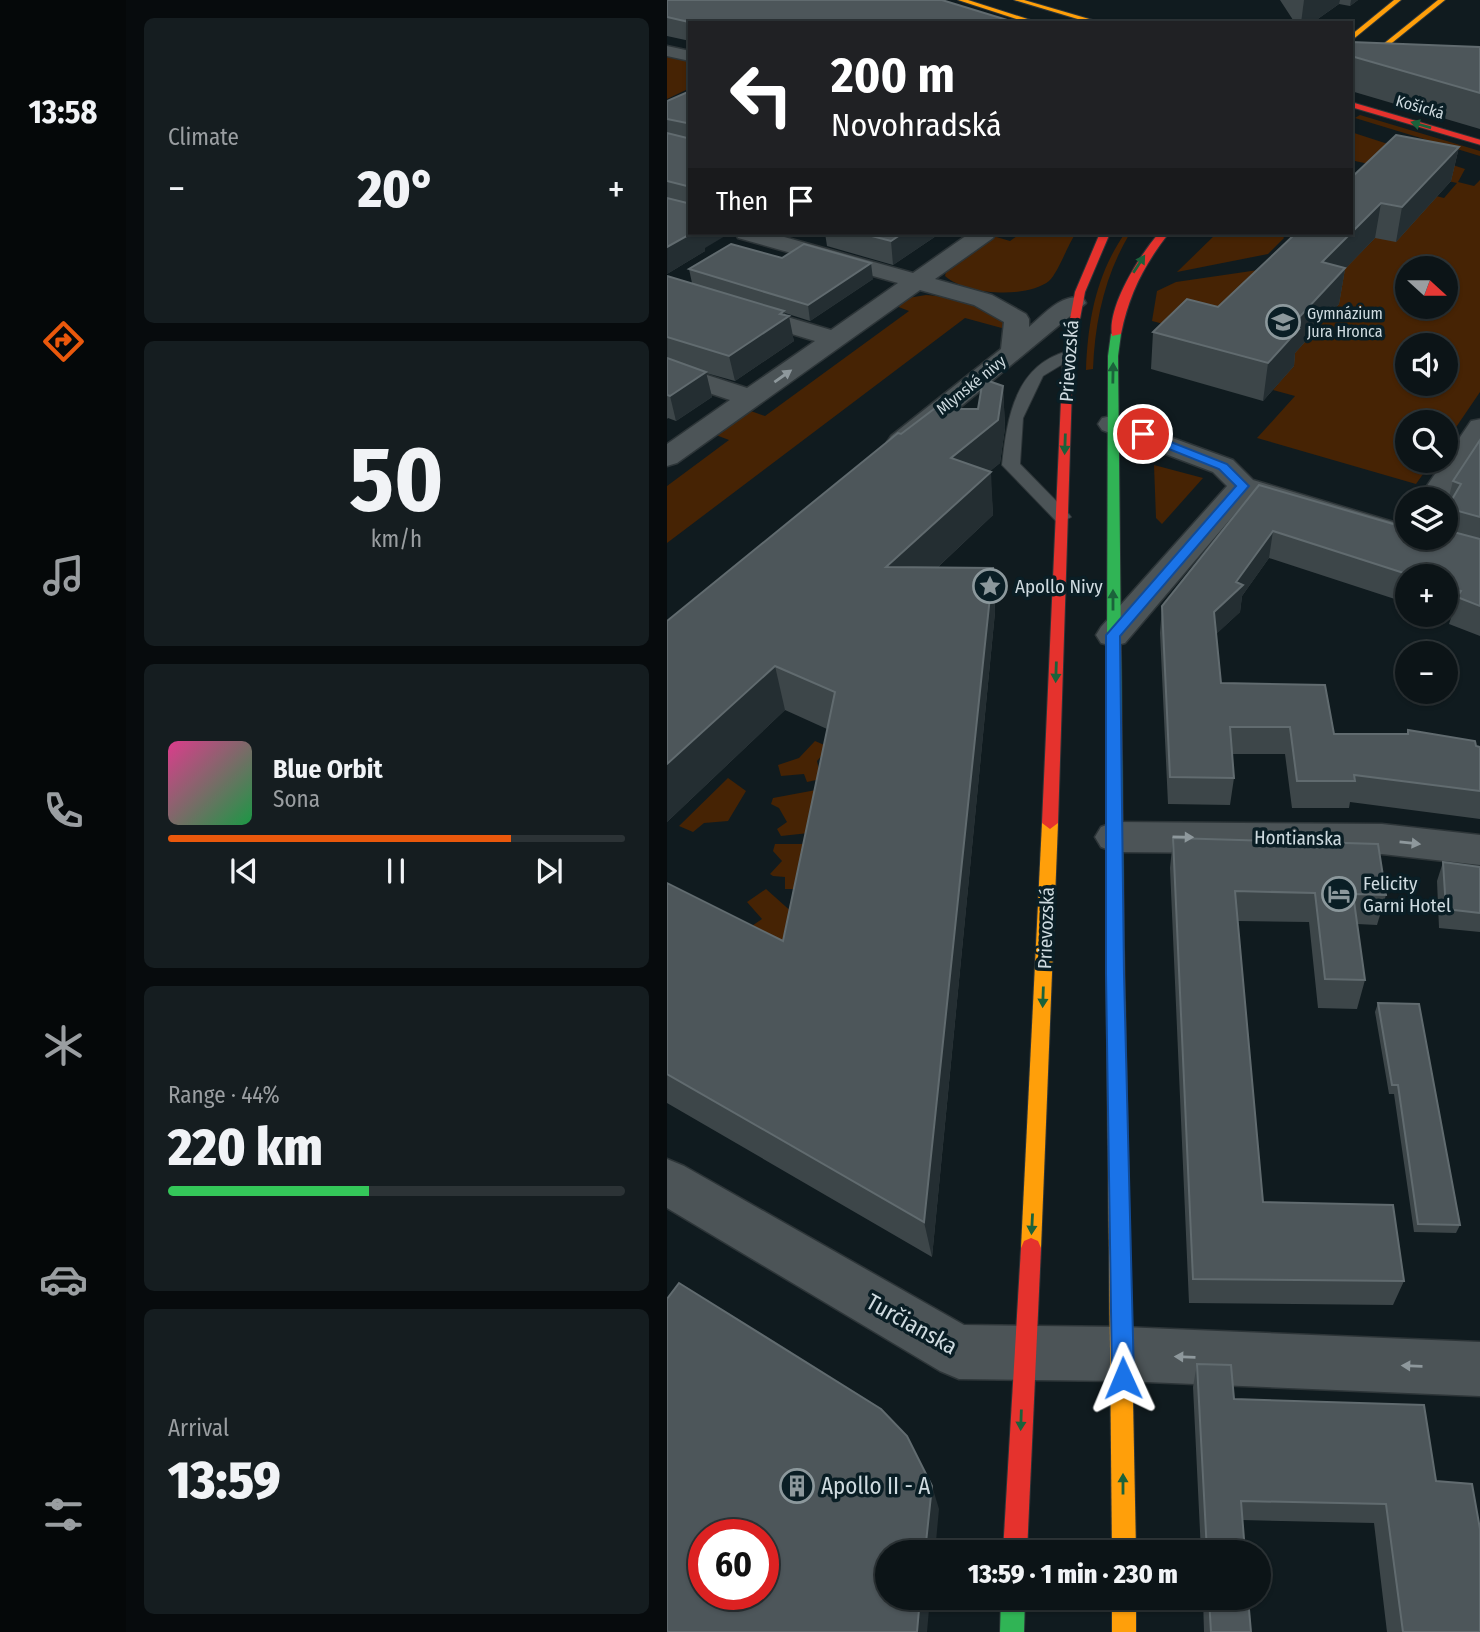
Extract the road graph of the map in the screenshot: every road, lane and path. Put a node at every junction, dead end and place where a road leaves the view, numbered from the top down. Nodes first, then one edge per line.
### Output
1 (961, 0) edge
2 (1017, 0) edge
3 (1398, 0) edge
4 (1442, 0) edge
5 (1030, 21) edge
6 (1093, 21) edge
7 (1353, 38) edge
8 (1353, 43) edge
9 (667, 51) edge
10 (688, 56) edge
11 (1370, 65) edge
12 (1353, 105) edge
13 (1480, 143) edge
14 (982, 235) edge
15 (1103, 235) edge
16 (1162, 235) edge
17 (748, 237) edge
18 (689, 273) dead end
19 (917, 280) junction
20 (667, 287) edge
21 (1059, 293) junction
22 (983, 300) junction
23 (835, 339) junction
24 (1014, 350) junction
25 (1068, 356) junction
26 (667, 370) edge
27 (751, 398) junction
28 (1112, 424) junction
29 (1480, 427) edge
30 (667, 457) edge
31 (879, 460) edge
32 (1243, 486) junction
33 (1441, 487) edge
34 (1062, 517) junction
35 (1395, 532) edge
36 (1113, 635) junction
37 (1115, 837) junction
38 (1480, 850) edge
39 (667, 1182) edge
40 (1024, 1352) junction
41 (1123, 1354) junction
42 (1480, 1369) edge
43 (1016, 1540) edge
44 (1124, 1540) edge
45 (1013, 1610) edge
46 (1124, 1610) edge
47 (1012, 1632) edge
48 (1124, 1632) edge

1 - 5 main road
2 - 6 main road
3 - 7 main road
4 - 11 main road
8 - 11 main road
9 - 10 street
13 -> 12 main road, Košická
14 - 19 street
15 - 21 main road, Mlynské nivy
28 -> 16 main road
17 - 19 street, Mlynské nivy
18 - 20 street
19 - 22 street, Mlynské nivy
19 - 23 street
20 - 23 street
21 - 22 street, Mlynské nivy
21 - 24 street, Mlynské nivy
21 - 25 main road, Prievozská
22 - 24 street, Mlynské nivy
27 -> 23 street
24 - 31 street, Mlynské nivy
25 -> 34 main road, Prievozská
25 - 34 lane
26 - 27 street
27 - 30 street
28 - 32 street
36 -> 28 main road
29 - 33 street
32 - 35 street
32 - 36 street
34 -> 40 main road, Prievozská
36 - 37 main road
37 -> 38 street, Hontianska
37 - 41 main road
39 - 40 street, Turčianska
40 - 41 street, Turčianska
40 -> 43 main road, Prievozská
42 -> 41 street, Turčianska
44 -> 41 main road
45 - 47 main road
46 - 48 main road

